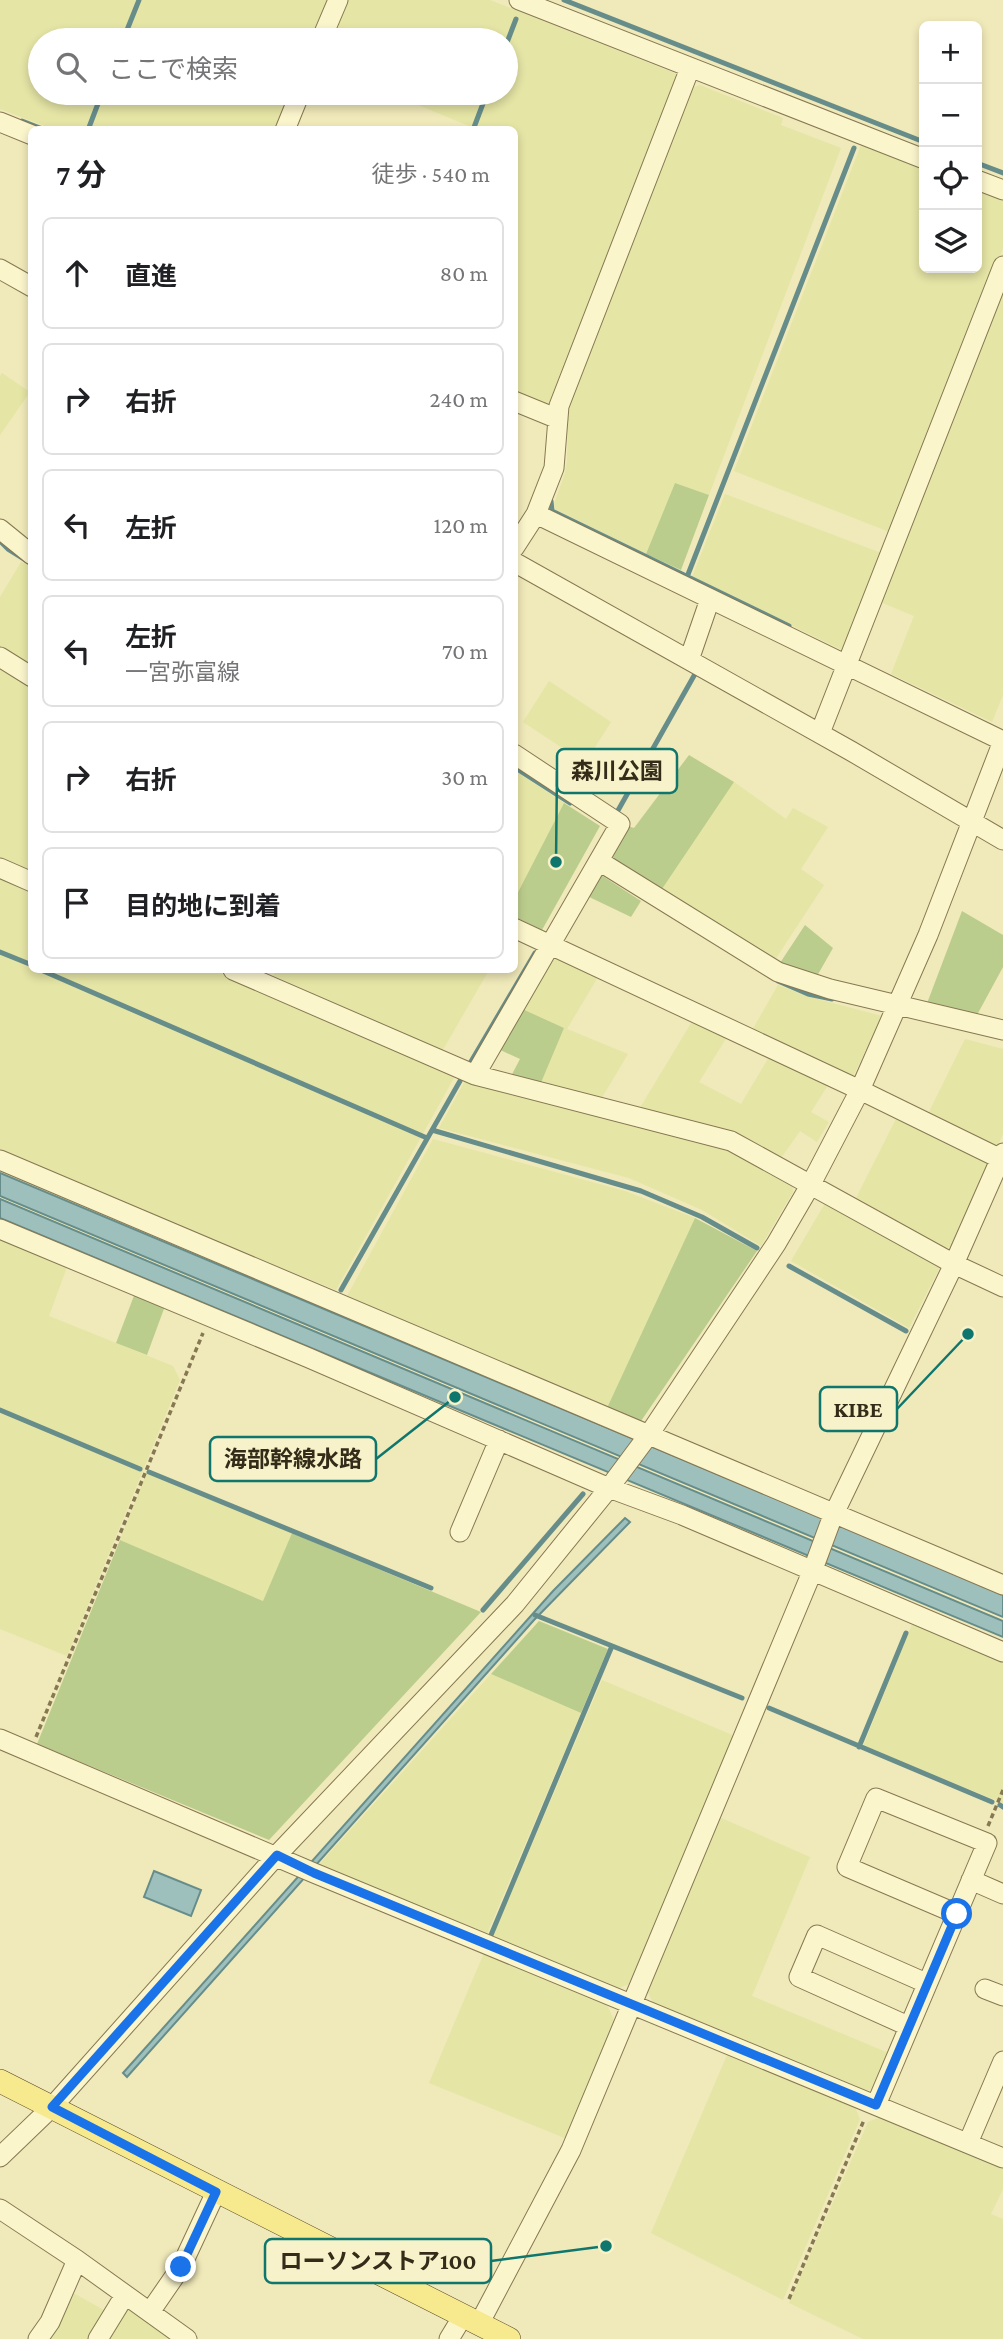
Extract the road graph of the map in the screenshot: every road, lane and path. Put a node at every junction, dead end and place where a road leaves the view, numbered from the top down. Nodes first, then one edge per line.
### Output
1 (338, 0) edge
2 (524, 1) edge
3 (326, 28) edge
4 (690, 68) junction
5 (295, 105) edge
6 (0, 122) edge
7 (287, 126) edge
8 (28, 133) edge
9 (919, 157) edge
10 (982, 182) edge
11 (1003, 190) edge
12 (1003, 266) edge
13 (0, 269) edge
14 (28, 285) edge
15 (518, 403) edge
16 (558, 419) junction
17 (536, 514) junction
18 (0, 530) edge
19 (518, 542) edge
20 (28, 552) edge
21 (518, 564) edge
22 (710, 599) junction
23 (0, 657) edge
24 (689, 660) junction
25 (847, 666) junction
26 (28, 674) edge
27 (820, 733) junction
28 (1003, 741) edge
29 (518, 757) edge
30 (973, 822) junction
31 (1003, 839) edge
32 (599, 861) junction
33 (0, 868) edge
34 (28, 880) edge
35 (518, 930) edge
36 (551, 945) junction
37 (251, 973) edge
38 (269, 976) edge
39 (898, 1005) junction
40 (1003, 1030) edge
41 (475, 1075) junction
42 (860, 1090) junction
43 (1002, 1157) edge
44 (0, 1160) edge
45 (811, 1184) junction
46 (0, 1229) edge
47 (954, 1264) junction
48 (1003, 1287) edge
49 (210, 1317) junction
50 (650, 1433) junction
51 (499, 1440) junction
52 (612, 1484) junction
53 (833, 1516) junction
54 (460, 1532) dead end
55 (813, 1568) junction
56 (1003, 1585) edge
57 (1003, 1652) edge
58 (0, 1739) edge
59 (30, 1752) junction
60 (1003, 1790) edge
61 (982, 1840) junction
62 (277, 1855) junction
63 (971, 1880) junction
64 (1003, 1894) edge
65 (957, 1914) junction
66 (926, 1983) junction
67 (631, 2004) junction
68 (908, 2026) junction
69 (1003, 2061) edge
70 (0, 2081) edge
71 (876, 2105) junction
72 (52, 2107) junction
73 (968, 2143) junction
74 (0, 2157) edge
75 (1003, 2158) edge
76 (216, 2192) junction
77 (0, 2210) edge
78 (77, 2260) junction
79 (125, 2295) junction
80 (789, 2299) dead end
81 (150, 2312) junction
82 (471, 2320) junction
83 (38, 2339) edge
84 (98, 2339) edge
85 (187, 2339) edge
86 (449, 2339) edge
87 (509, 2339) edge

1 - 3 street
2 - 4 street
4 - 9 street
4 - 16 street
5 - 7 street
6 - 8 street
10 - 11 street
12 - 25 street
13 - 14 street
15 - 16 street
16 - 17 street
17 - 19 street
17 - 22 street
18 - 20 street
21 - 24 street
22 - 24 street
22 - 25 street
23 - 26 street
24 - 27 street
25 - 27 street
25 - 28 street
27 - 30 street
28 - 30 street
29 - 32 street
30 - 31 street
30 - 39 street
32 - 36 street
32 - 39 street
33 - 34 street
35 - 36 street
36 - 41 street
36 - 42 street
37 - 38 street
38 - 41 street
39 - 40 street
39 - 42 street
41 - 45 street
42 - 43 street
42 - 45 street
43 - 47 street
44 - 50 street
45 - 47 street
45 - 50 street
46 - 49 street
47 - 48 street
47 - 53 street
49 - 51 street
49 - 59 path
50 - 52 street
50 - 53 street
51 - 52 street
51 - 54 street
52 - 55 street
52 - 62 street
53 - 55 street
53 - 56 street
55 - 57 street
55 - 67 street
58 - 59 street
59 - 62 street
60 - 61 path
61 - 63 street
61 - 65 street
62 - 67 street
62 - 72 street
63 - 64 street
63 - 65 street
65 - 66 street
66 - 68 street
66 - 68 street
67 - 71 street
67 - 82 street
68 - 71 street
69 - 73 street
70 - 72 main road
71 - 73 street
71 - 80 path
72 - 74 street
72 - 76 main road
73 - 75 street
76 - 81 street
76 - 82 main road
77 - 78 street
78 - 79 street
78 - 83 street
79 - 81 street
79 - 84 street
81 - 85 street
82 - 86 street
82 - 87 main road

